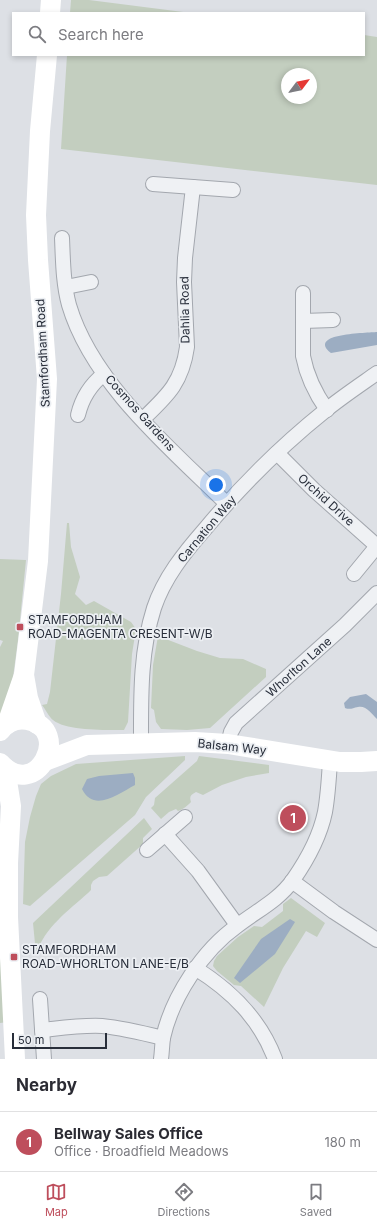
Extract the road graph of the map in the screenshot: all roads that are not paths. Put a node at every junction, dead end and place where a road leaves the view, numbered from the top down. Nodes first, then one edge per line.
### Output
1 (51, 0) edge
2 (50, 12) edge
3 (46, 56) edge
4 (153, 184) dead end
5 (193, 187) junction
6 (233, 190) dead end
7 (62, 238) dead end
8 (91, 282) dead end
9 (66, 287) junction
10 (303, 293) dead end
11 (333, 320) dead end
12 (303, 321) junction
13 (377, 373) edge
14 (104, 374) junction
15 (327, 410) junction
16 (78, 415) dead end
17 (143, 420) junction
18 (277, 453) junction
19 (226, 503) junction
20 (377, 546) edge
21 (354, 574) dead end
22 (377, 593) edge
23 (24, 675) junction
24 (3, 727) edge
25 (40, 727) junction
26 (141, 743) junction
27 (228, 744) junction
28 (87, 745) junction
29 (330, 761) junction
30 (377, 761) edge
31 (1, 764) edge
32 (39, 766) junction
33 (11, 806) junction
34 (185, 817) dead end
35 (165, 834) junction
36 (147, 850) dead end
37 (292, 881) junction
38 (237, 926) junction
39 (377, 940) edge
40 (4, 947) edge
41 (196, 968) junction
42 (40, 999) dead end
43 (42, 1030) junction
44 (163, 1038) junction
45 (15, 1059) edge
46 (44, 1059) edge
47 (161, 1059) edge
48 (275, 1059) edge

1 - 2 main road
3 - 23 main road, Stamfordham Road
4 - 5 street
5 - 6 street
5 - 17 street, Dahlia Road
7 - 9 street, Cosmos Gardens
8 - 9 street
9 - 14 street, Cosmos Gardens
10 - 12 street
11 - 12 street
12 - 15 street
13 - 15 street, Carnation Way
14 - 16 street
14 - 17 street, Cosmos Gardens
15 - 18 street, Carnation Way
17 - 19 street, Cosmos Gardens
18 - 19 street, Carnation Way
18 - 20 street, Orchid Drive
19 - 26 street, Carnation Way
20 - 21 street, Orchid Drive
22 - 27 street, Whorlton Lane
23 - 24 main road, Stamfordham Road
23 - 25 main road, Stamfordham Road
24 - 25 main road, Balsam Way
25 - 28 main road, Balsam Way
25 - 32 main road, Stamfordham Road
26 - 27 main road, Balsam Way
26 - 28 main road, Balsam Way
27 - 29 main road, Balsam Way
28 - 32 main road, Balsam Way
29 - 30 main road, Balsam Way
29 - 37 street
31 - 32 main road, Balsam Way
31 - 33 main road
32 - 33 main road
33 - 40 main road
34 - 35 street
35 - 36 street
35 - 38 street
37 - 38 street
37 - 39 street
38 - 41 street
40 - 45 main road
41 - 44 street
41 - 48 street
42 - 43 street
43 - 44 street
43 - 46 street
44 - 47 street

